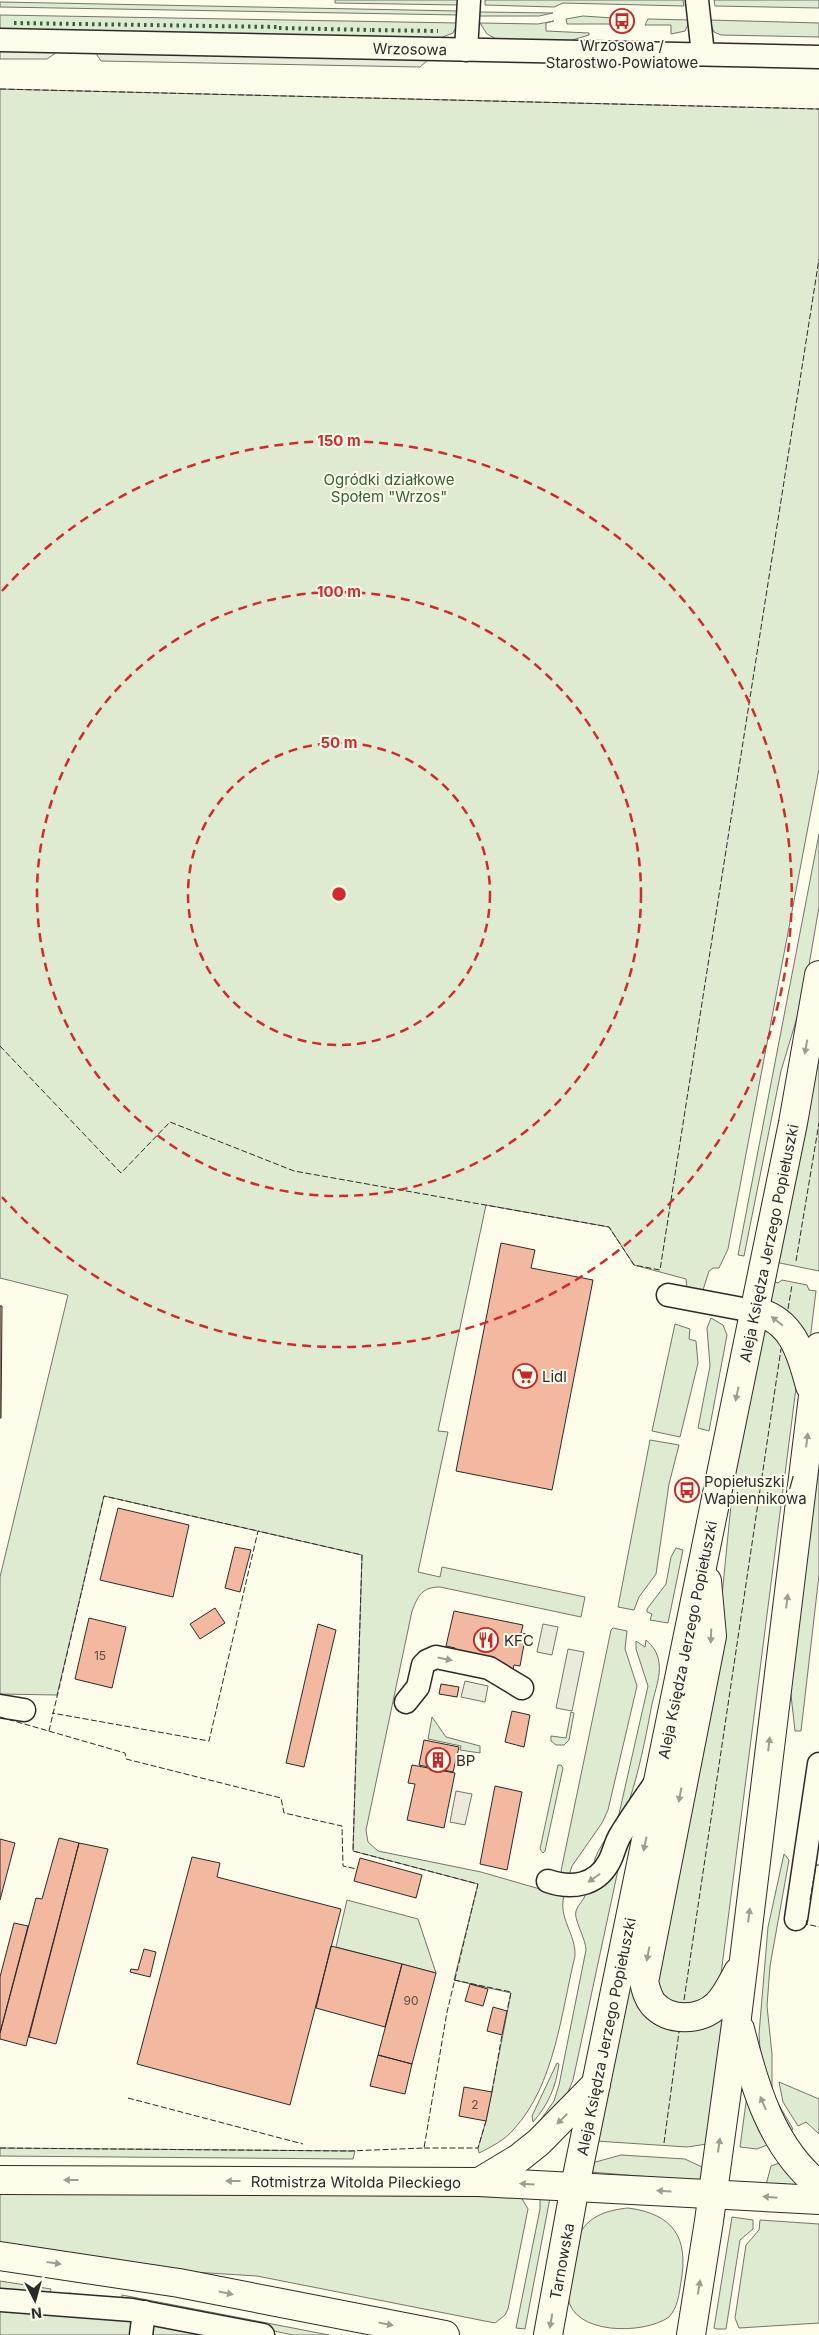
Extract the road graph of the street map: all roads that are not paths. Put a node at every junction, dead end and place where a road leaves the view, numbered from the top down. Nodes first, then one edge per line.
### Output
1 (469, 0) edge
2 (697, 0) edge
3 (0, 40) edge
4 (466, 50) junction
5 (703, 54) junction
6 (819, 57) edge
7 (819, 975) edge
8 (668, 1294) dead end
9 (753, 1311) junction
10 (819, 1347) edge
11 (812, 1395) junction
12 (704, 1552) junction
13 (522, 1688) dead end
14 (406, 1702) dead end
15 (0, 1706) edge
16 (24, 1710) dead end
17 (819, 1764) edge
18 (658, 1779) junction
19 (548, 1881) dead end
20 (796, 1919) dead end
21 (743, 1963) junction
22 (737, 2017) junction
23 (596, 2084) junction
24 (0, 2180) edge
25 (479, 2182) junction
26 (819, 2185) edge
27 (575, 2186) junction
28 (712, 2193) junction
29 (819, 2200) edge
30 (0, 2256) edge
31 (0, 2300) edge
32 (144, 2312) junction
33 (439, 2334) edge
34 (141, 2335) edge
35 (263, 2335) edge
36 (548, 2335) edge
37 (691, 2335) edge

1 - 4 street
2 - 5 street
3 - 4 street, Wrzosowa
4 - 5 street, Wrzosowa
5 - 6 street, Wrzosowa
7 -> 9 main road, Aleja Księdza Jerzego Popiełuszki
8 - 9 street
11 -> 9 main road
9 -> 12 main road, Aleja Księdza Jerzego Popiełuszki
10 - 11 main road
21 -> 11 main road
12 - 18 main road, Aleja Księdza Jerzego Popiełuszki
12 -> 21 main road
14 -> 13 street
15 - 16 street
17 - 20 street
18 -> 19 street
18 -> 23 main road, Aleja Księdza Jerzego Popiełuszki
21 - 22 main road
26 -> 22 main road
28 -> 22 main road
23 -> 25 main road
23 - 27 main road, Aleja Księdza Jerzego Popiełuszki
25 -> 24 main road, Rotmistrza Witolda Pileckiego
27 -> 25 main road, Rotmistrza Witolda Pileckiego
28 -> 27 main road, Rotmistrza Witolda Pileckiego
27 -> 36 main road, Tarnowska
29 -> 28 main road, Rotmistrza Witolda Pileckiego
37 -> 28 main road
30 -> 33 main road
31 - 32 street
32 - 34 street
32 - 35 street

